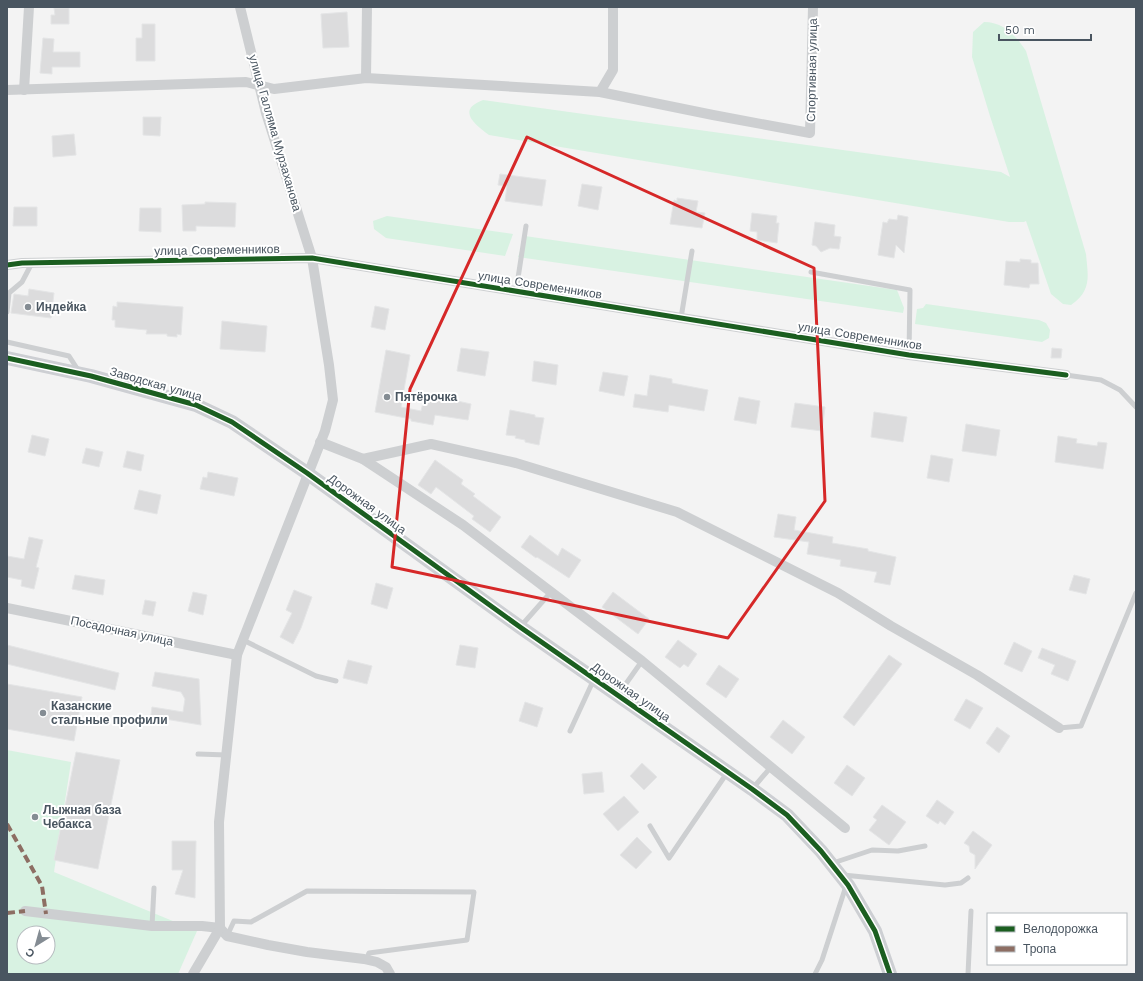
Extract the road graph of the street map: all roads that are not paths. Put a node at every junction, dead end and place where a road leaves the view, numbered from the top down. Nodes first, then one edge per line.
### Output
1 (29, 7) edge
2 (240, 7) edge
3 (367, 7) edge
4 (613, 7) edge
5 (813, 7) edge
6 (366, 78) junction
7 (260, 86) junction
8 (7, 90) edge
9 (24, 90) junction
10 (600, 92) junction
11 (526, 226) dead end
12 (692, 251) dead end
13 (312, 258) junction
14 (32, 263) junction
15 (7, 265) edge
16 (811, 272) dead end
17 (516, 291) junction
18 (7, 312) edge
19 (681, 318) junction
20 (7, 342) edge
21 (909, 355) junction
22 (7, 358) edge
23 (81, 374) junction
24 (1066, 375) joint
25 (1136, 407) edge
26 (320, 442) junction
27 (363, 459) junction
28 (308, 473) junction
29 (551, 592) junction
30 (1136, 593) edge
31 (7, 608) edge
32 (520, 627) junction
33 (243, 640) junction
34 (237, 655) junction
35 (642, 661) junction
36 (594, 679) junction
37 (336, 681) dead end
38 (618, 696) junction
39 (1059, 728) joint
40 (570, 731) dead end
41 (198, 754) dead end
42 (227, 754) junction
43 (771, 767) junction
44 (728, 772) junction
45 (752, 789) junction
46 (650, 826) dead end
47 (845, 828) dead end
48 (925, 846) dead end
49 (839, 874) junction
50 (968, 878) dead end
51 (154, 888) dead end
52 (26, 911) dead end
53 (971, 911) dead end
54 (152, 926) junction
55 (220, 928) junction
56 (227, 936) junction
57 (366, 960) junction
58 (388, 971) edge
59 (193, 974) edge
60 (815, 974) edge
61 (890, 974) edge
62 (968, 974) edge

1 - 9 street
2 - 7 street, улица Галляма Мурзаханова
3 - 6 street
4 - 10 street
5 - 10 street, Спортивная улица
6 - 7 street
6 - 10 street
7 - 9 street
7 - 13 street, улица Галляма Мурзаханова
8 - 9 street
11 - 17 lane
12 - 19 lane
13 - 14 street, улица Современников
13 - 17 street, улица Современников
13 - 26 street, улица Галляма Мурзаханова
14 - 15 street, улица Современников
14 - 18 lane
16 - 21 lane
17 - 19 street, улица Современников
19 - 21 street, улица Современников
20 - 23 lane
21 - 24 street, улица Современников
22 - 23 street, Заводская улица
23 - 28 street, Заводская улица
24 - 25 lane
26 - 27 street
26 - 28 street, улица Галляма Мурзаханова
27 - 29 street
27 - 39 street
28 - 32 street, Дорожная улица
28 - 33 street, улица Галляма Мурзаханова
29 - 32 lane
29 - 35 street
30 - 39 lane
31 - 34 street, Посадочная улица
32 - 36 street, Дорожная улица
33 - 34 street, улица Галляма Мурзаханова
33 - 37 lane
34 - 42 street, улица Галляма Мурзаханова
35 - 38 lane
35 - 43 street
36 - 38 street, Дорожная улица
36 - 40 lane
38 - 44 street, Дорожная улица
41 - 42 lane
42 - 55 street, улица Галляма Мурзаханова
43 - 45 lane
43 - 47 street
44 - 45 street, Дорожная улица
44 - 46 lane
45 - 49 street, Дорожная улица
48 - 49 lane
49 - 50 lane
49 - 60 lane
49 - 61 street, Дорожная улица
51 - 54 lane
52 - 54 street
53 - 62 lane
54 - 55 street
55 - 56 street
55 - 59 street
56 - 57 street
56 - 57 lane
57 - 58 street

